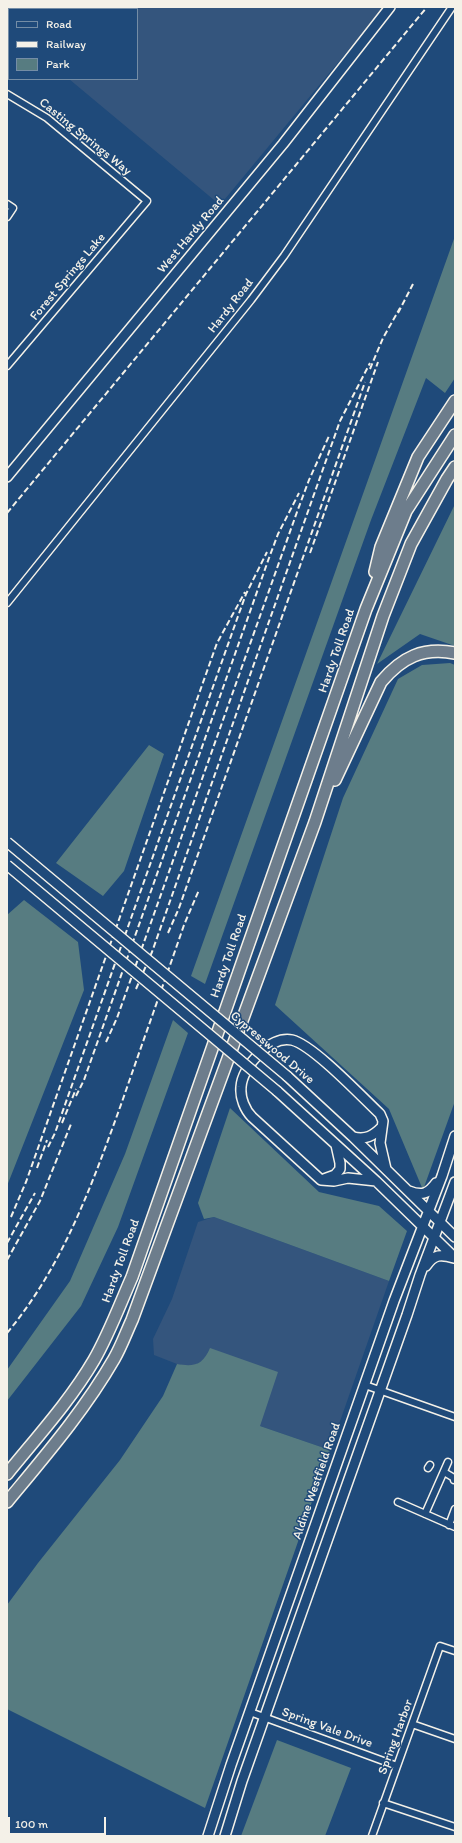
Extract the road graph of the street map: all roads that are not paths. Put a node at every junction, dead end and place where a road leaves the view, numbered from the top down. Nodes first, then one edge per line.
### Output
1 (390, 7) edge
2 (452, 7) edge
3 (7, 94) edge
4 (147, 201) joint
5 (7, 204) edge
6 (7, 216) edge
7 (7, 366) edge
8 (455, 401) edge
9 (455, 435) edge
10 (455, 467) edge
11 (7, 477) edge
12 (7, 603) edge
13 (366, 609) junction
14 (455, 653) edge
15 (315, 822) junction
16 (7, 842) edge
17 (7, 865) edge
18 (382, 1127) junction
19 (455, 1136) edge
20 (353, 1137) junction
21 (336, 1145) junction
22 (453, 1147) edge
23 (386, 1169) junction
24 (442, 1176) junction
25 (321, 1180) junction
26 (376, 1181) junction
27 (455, 1182) edge
28 (408, 1191) junction
29 (428, 1212) junction
30 (439, 1223) junction
31 (422, 1226) junction
32 (455, 1237) edge
33 (434, 1238) junction
34 (455, 1258) edge
35 (420, 1275) junction
36 (365, 1385) junction
37 (381, 1391) junction
38 (455, 1417) edge
39 (448, 1462) dead end
40 (444, 1472) junction
41 (7, 1474) edge
42 (454, 1478) edge
43 (7, 1502) edge
44 (398, 1502) dead end
45 (321, 1509) junction
46 (455, 1509) edge
47 (425, 1514) junction
48 (337, 1515) junction
49 (452, 1526) edge
50 (455, 1651) edge
51 (250, 1712) junction
52 (266, 1717) junction
53 (412, 1724) junction
54 (455, 1739) edge
55 (397, 1766) junction
56 (383, 1803) junction
57 (455, 1827) edge
58 (208, 1836) edge
59 (225, 1836) edge
60 (372, 1836) edge

1 - 11 main road, West Hardy Road
2 - 12 street, Hardy Road
3 - 4 street, Casting Springs Way
4 - 7 street, Forest Springs Lake
5 - 6 street
8 - 13 highway
9 - 13 highway, Hardy Toll Road
10 - 15 highway
13 - 41 highway, Hardy Toll Road
14 - 15 highway
15 - 43 highway
16 - 20 main road, Cypresswood Drive, bridge
17 - 21 main road, bridge
18 - 20 main road
18 - 23 main road
18 - 25 main road
19 - 22 main road, Aldine Westfield Road
20 - 23 main road, Cypresswood Drive
21 - 25 main road
21 - 26 main road
22 - 24 main road, Aldine Westfield Road
23 - 28 main road, Cypresswood Drive
24 - 28 main road
24 - 29 main road, Aldine Westfield Road
25 - 26 main road
26 - 31 main road
27 - 30 main road
28 - 29 main road, Cypresswood Drive
29 - 30 main road, Cypresswood Drive
29 - 31 main road, Aldine Westfield Road
30 - 32 main road, Cypresswood Drive
30 - 33 main road
31 - 33 main road
31 - 36 main road, Aldine Westfield Road
33 - 34 main road
33 - 35 main road
34 - 35 main road
35 - 37 main road
36 - 37 street
36 - 45 main road, Aldine Westfield Road
37 - 38 street
37 - 48 main road
39 - 40 street
40 - 42 street
40 - 47 street
44 - 47 street
45 - 48 main road
45 - 51 main road, Aldine Westfield Road
46 - 49 street
47 - 49 street
48 - 52 main road
50 - 53 street, Spring Harbor
51 - 52 street, Spring Vale Drive
51 - 58 main road, Aldine Westfield Road
52 - 55 street, Spring Vale Drive
52 - 59 main road
53 - 54 street
53 - 55 street, Spring Harbor
55 - 56 street, Spring Harbor
56 - 57 street
56 - 60 street, Spring Harbor

